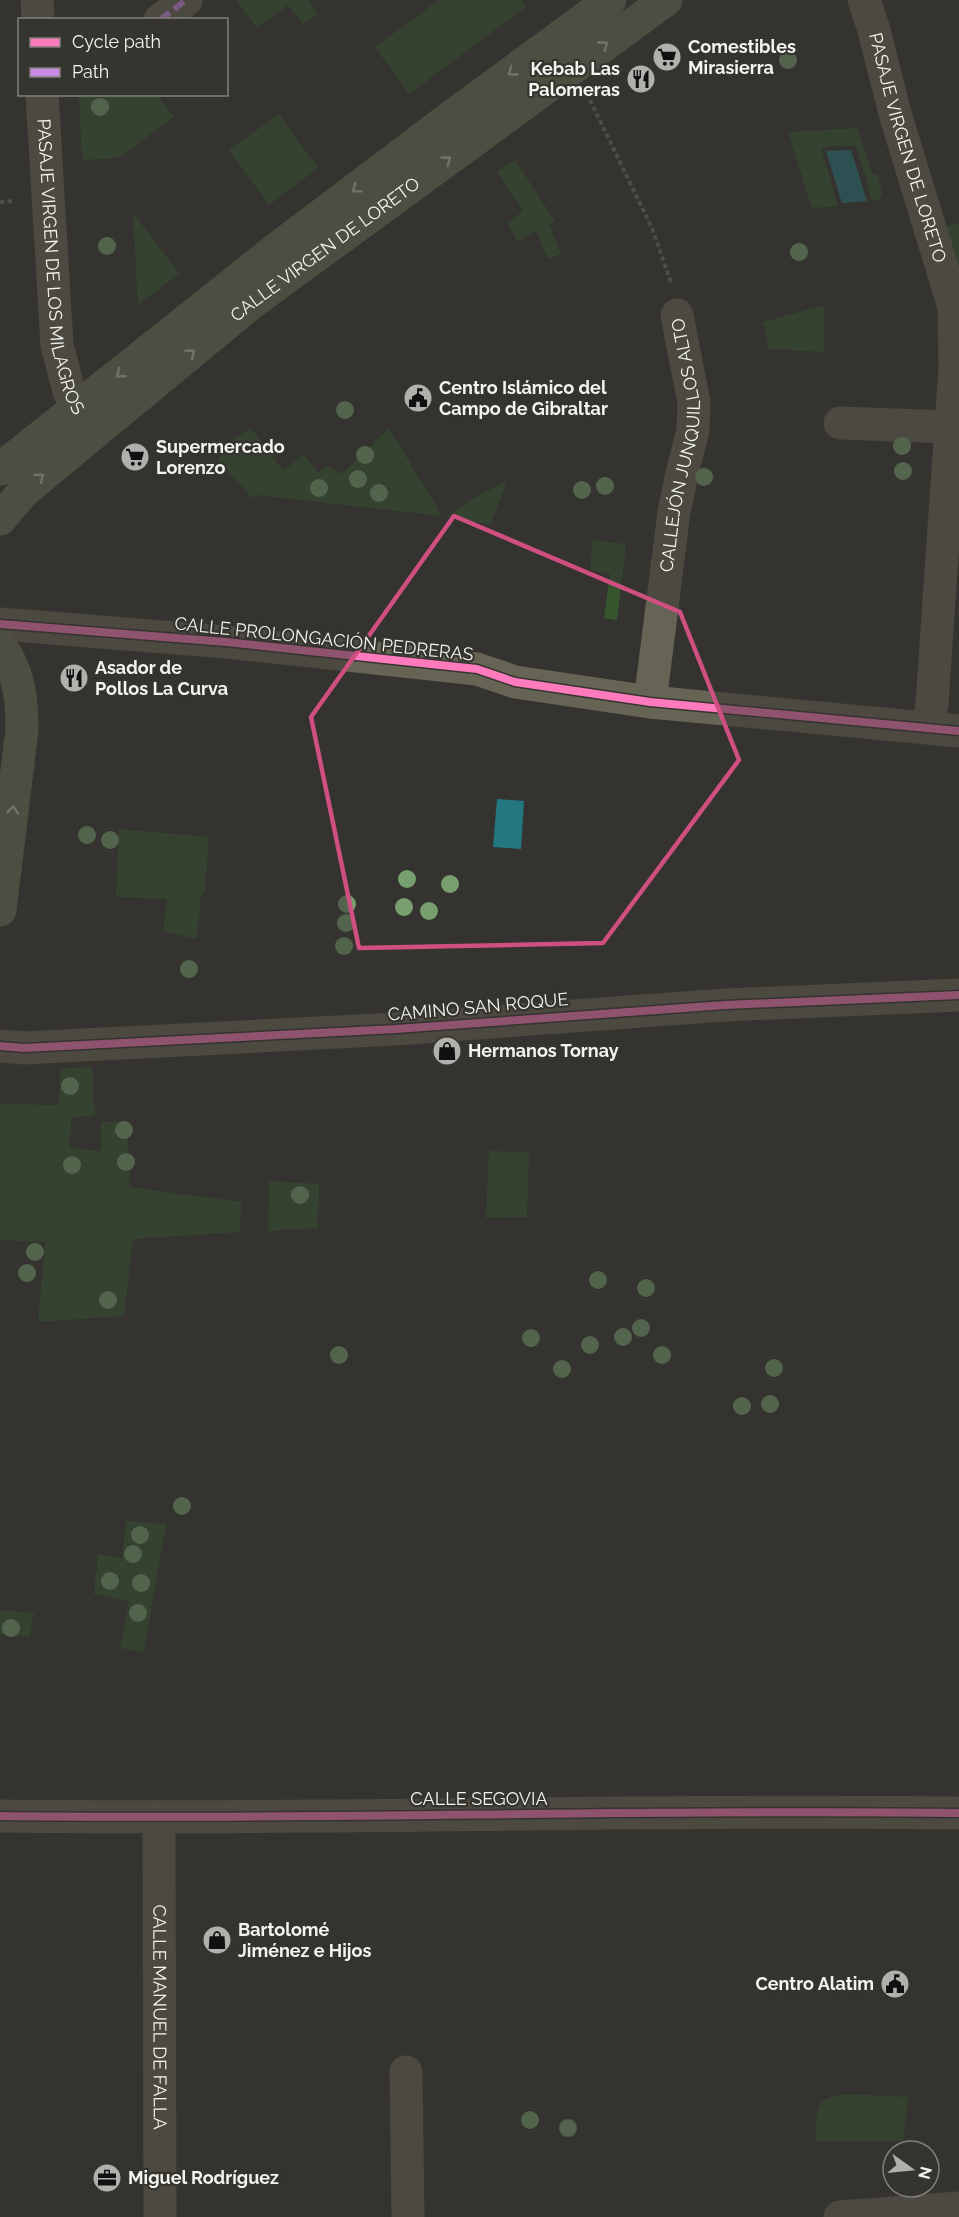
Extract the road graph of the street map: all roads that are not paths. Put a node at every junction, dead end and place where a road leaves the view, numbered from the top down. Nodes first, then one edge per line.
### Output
1 (37, 0) edge
2 (186, 0) edge
3 (610, 0) edge
4 (666, 0) edge
5 (864, 0) edge
6 (38, 18) edge
7 (163, 18) edge
8 (42, 96) edge
9 (677, 315) road end
10 (86, 420) junction
11 (840, 423) dead end
12 (951, 427) junction
13 (0, 469) edge
14 (0, 519) edge
15 (0, 624) edge
16 (38, 629) junction
17 (0, 644) edge
18 (19, 682) junction
19 (650, 702) junction
20 (944, 729) edge
21 (0, 910) edge
22 (959, 995) edge
23 (0, 1046) edge
24 (959, 1813) edge
25 (0, 1816) edge
26 (159, 1817) junction
27 (406, 2072) dead end
28 (959, 2208) edge
29 (160, 2217) edge
30 (408, 2217) edge
31 (840, 2217) edge

1 - 6 street
2 - 7 street
3 -> 10 main road, CALLE VIRGEN DE LORETO
10 -> 4 main road, CALLE VIRGEN DE LORETO
5 - 12 street, PASAJE VIRGEN DE LORETO
8 - 10 street, PASAJE VIRGEN DE LOS MILAGROS
9 - 19 street, CALLEJÓN JUNQUILLOS ALTO
10 - 13 main road, CALLE VIRGEN DE LORETO
14 -> 10 main road, CALLE VIRGEN DE LORETO
11 - 12 street
12 - 20 street, PASAJE VIRGEN DE LORETO
15 - 16 street, CALLE PROLONGACIÓN PEDRERAS
16 - 17 street, CALLE PROLONGACIÓN PEDRERAS
16 - 18 street
16 - 19 street, CALLE PROLONGACIÓN PEDRERAS
17 - 18 main road
21 -> 18 main road
19 - 20 street, CALLE PROLONGACIÓN PEDRERAS
22 - 23 street, CAMINO SAN ROQUE
24 - 26 street, CALLE SEGOVIA
25 - 26 street, CALLE SEGOVIA
26 - 29 street, CALLE MANUEL DE FALLA
27 - 30 street
28 - 31 street

